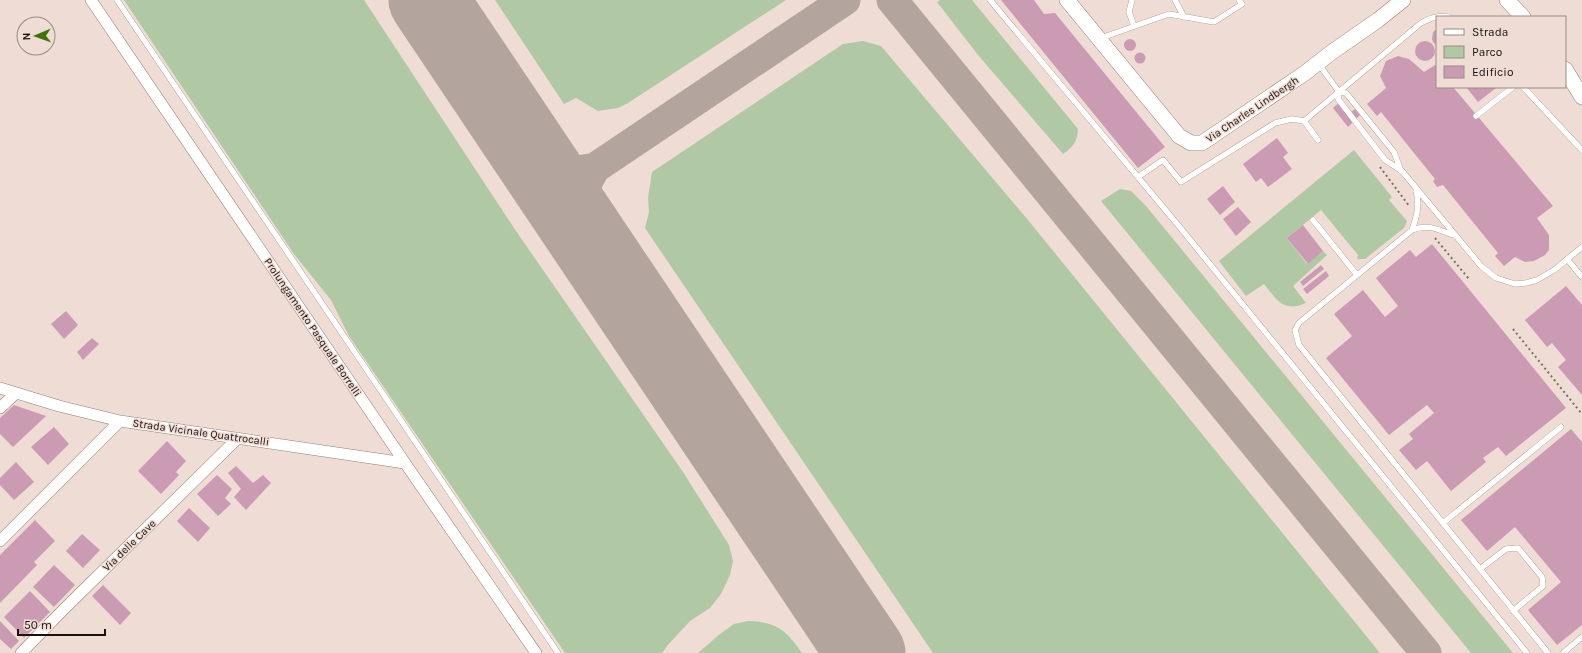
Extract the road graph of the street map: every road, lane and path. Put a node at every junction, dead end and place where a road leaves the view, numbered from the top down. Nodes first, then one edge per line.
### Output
1 (91, 0) edge
2 (117, 0) edge
3 (990, 0) edge
4 (1067, 0) edge
5 (1132, 0) edge
6 (1175, 0) edge
7 (1248, 0) edge
8 (1403, 0) edge
9 (1507, 0) edge
10 (1241, 2) edge
11 (1522, 16) edge
12 (1184, 17) junction
13 (1436, 17) edge
14 (1134, 26) junction
15 (1099, 38) junction
16 (1318, 63) junction
17 (1566, 70) edge
18 (1512, 88) edge
19 (1524, 88) edge
20 (1580, 89) edge
21 (1339, 92) junction
22 (1476, 116) dead end
23 (1304, 121) junction
24 (1318, 140) dead end
25 (1582, 150) edge
26 (1402, 171) junction
27 (1138, 177) junction
28 (1414, 187) junction
29 (1313, 220) dead end
30 (1412, 230) junction
31 (1454, 236) junction
32 (1582, 247) edge
33 (1567, 259) junction
34 (1357, 275) junction
35 (1582, 276) edge
36 (1513, 329) dead end
37 (0, 388) edge
38 (15, 394) junction
39 (0, 408) edge
40 (1582, 414) edge
41 (120, 421) junction
42 (1561, 427) dead end
43 (238, 438) junction
44 (405, 463) junction
45 (1442, 523) junction
46 (0, 541) edge
47 (1480, 569) junction
48 (1513, 610) junction
49 (1582, 637) edge
50 (21, 653) edge
51 (536, 653) edge
52 (558, 653) edge
53 (1526, 653) edge
54 (1548, 653) edge
55 (1563, 653) edge

1 - 44 street, Prolungamento Pasquale Borrelli
2 - 52 lane
3 - 27 lane
4 - 15 street, Via Charles Lindbergh
5 - 14 lane
6 - 12 lane
7 - 10 lane
8 - 16 street, Via Charles Lindbergh
9 - 11 street
10 - 12 lane
12 - 14 lane
13 - 21 lane
14 - 15 lane
15 - 16 street, Via Charles Lindbergh
16 - 21 lane
17 - 20 street
18 - 22 lane
19 - 25 lane
21 - 23 lane
21 - 26 lane
21 - 26 lane
23 - 24 lane
23 - 27 lane
26 - 28 lane
27 - 53 lane
28 - 30 lane
28 - 31 lane
29 - 34 lane
30 - 31 lane
30 - 34 lane
31 - 33 lane
32 - 33 lane
33 - 35 lane
34 - 45 lane
36 - 40 path
37 - 38 street, Strada Vicinale Quattrocalli
38 - 39 street
38 - 41 street, Strada Vicinale Quattrocalli
41 - 43 street, Strada Vicinale Quattrocalli
41 - 46 street
42 - 45 lane
43 - 44 street, Strada Vicinale Quattrocalli
43 - 50 street, Via delle Cave
44 - 51 street, Prolungamento Pasquale Borrelli
45 - 47 lane
47 - 48 lane
47 - 48 lane
48 - 54 lane
49 - 55 lane

